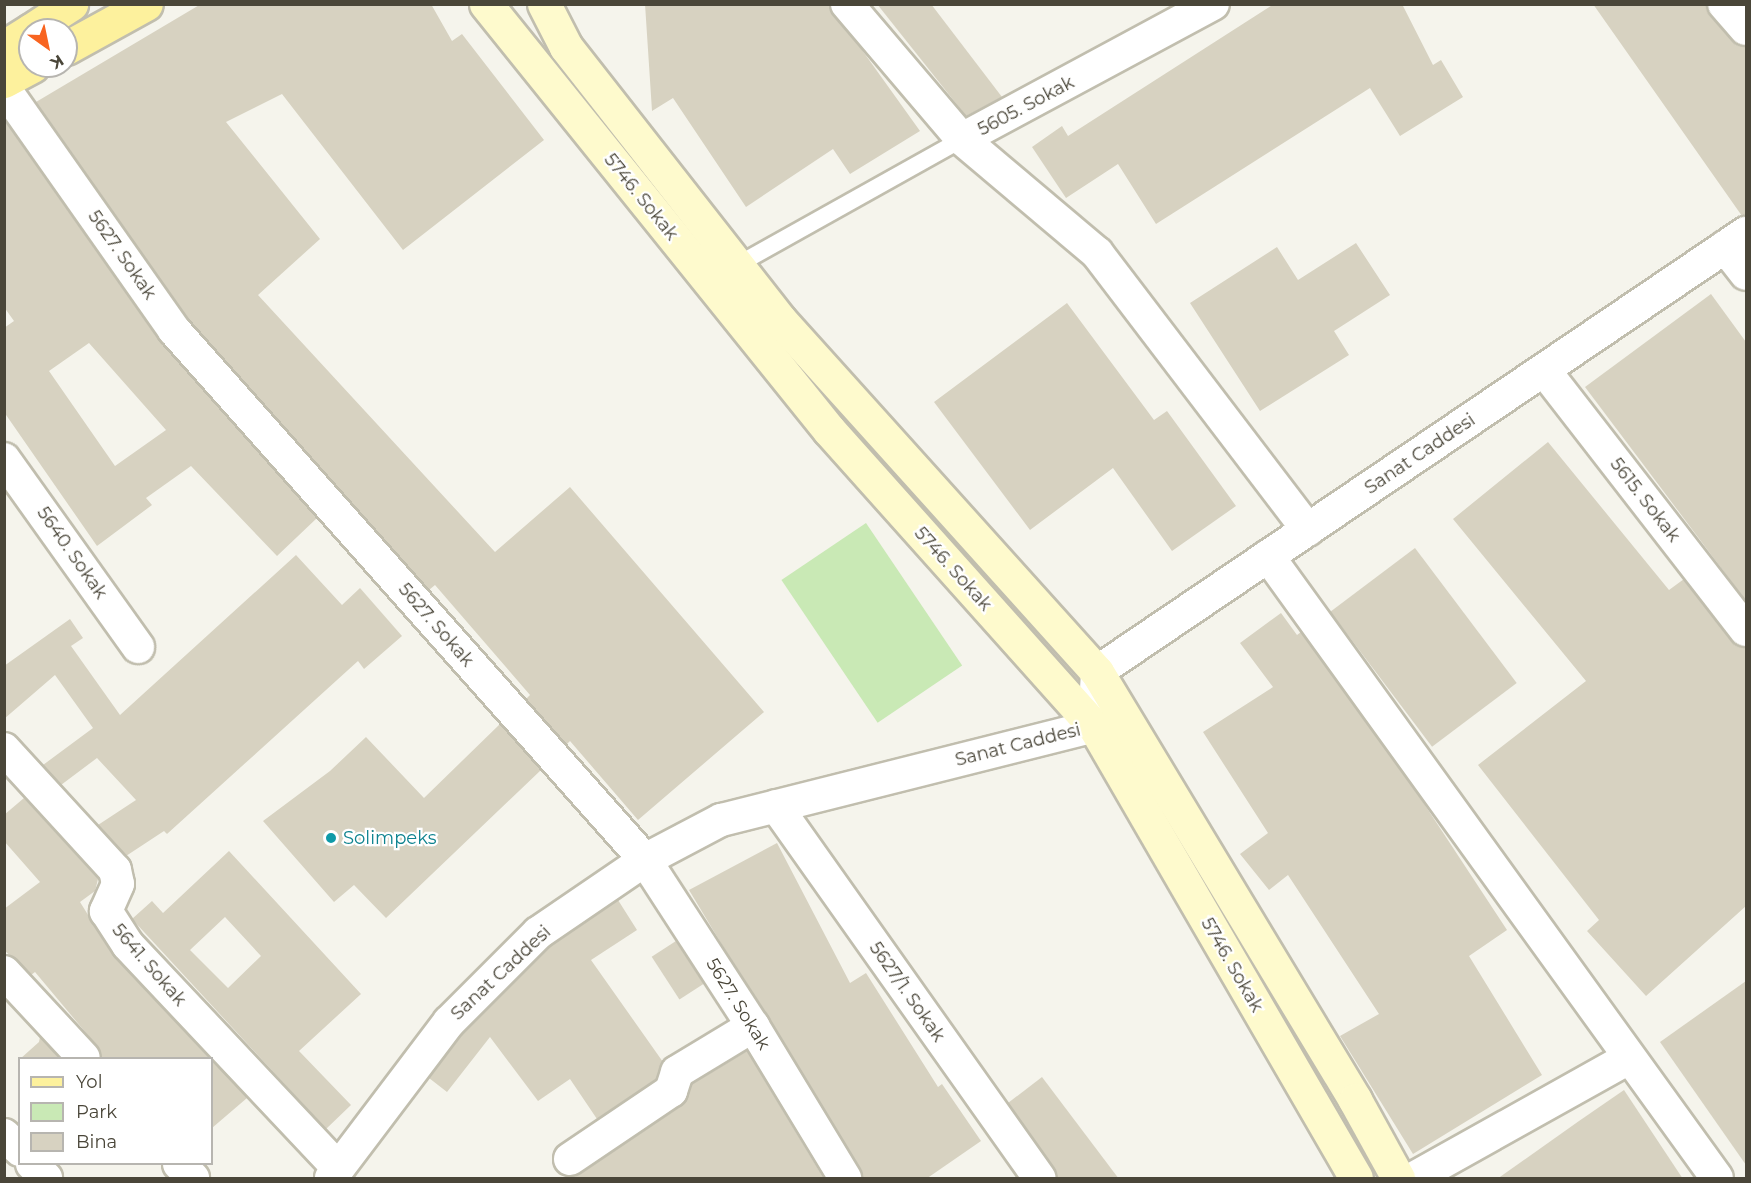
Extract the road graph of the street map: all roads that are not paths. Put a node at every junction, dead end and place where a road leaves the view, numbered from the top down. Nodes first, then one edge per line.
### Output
1 (71, 4) edge
2 (146, 4) edge
3 (486, 4) edge
4 (544, 4) edge
5 (847, 4) edge
6 (1213, 4) edge
7 (1724, 4) edge
8 (49, 18) edge
9 (1746, 29) edge
10 (18, 38) edge
11 (78, 41) edge
12 (4, 47) edge
13 (18, 74) edge
14 (4, 81) edge
15 (4, 88) edge
16 (962, 139) junction
17 (1736, 240) edge
18 (737, 265) junction
19 (1746, 274) edge
20 (1544, 370) junction
21 (4, 459) edge
22 (1308, 530) junction
23 (1268, 556) junction
24 (1746, 630) edge
25 (138, 647) dead end
26 (1097, 672) junction
27 (1094, 726) junction
28 (4, 749) edge
29 (776, 806) junction
30 (645, 860) junction
31 (4, 972) edge
32 (753, 1026) junction
33 (82, 1057) edge
34 (1629, 1058) junction
35 (4, 1135) edge
36 (18, 1148) edge
37 (570, 1160) dead end
38 (33, 1165) edge
39 (180, 1165) edge
40 (335, 1173) edge
41 (46, 1179) edge
42 (193, 1179) edge
43 (845, 1179) edge
44 (1039, 1179) edge
45 (1356, 1179) edge
46 (1398, 1179) edge
47 (1414, 1179) edge
48 (1717, 1179) edge

1 - 8 main road
2 - 11 main road
3 - 27 street, 5746. Sokak
4 - 18 street
5 - 16 street, 5605. Sokak
6 - 16 street, 5605. Sokak
7 - 9 street
10 - 12 main road
13 - 14 main road
15 - 30 street, 5627. Sokak
16 - 18 lane
16 - 22 street
17 - 19 street
17 - 20 street, Sanat Caddesi
18 - 26 street
20 - 22 street, Sanat Caddesi
20 - 24 street, 5615. Sokak
21 - 25 street, 5640. Sokak
22 - 23 street, Sanat Caddesi
23 - 26 street, Sanat Caddesi
23 - 34 street
26 - 27 street, Sanat Caddesi
26 - 46 street
27 - 29 street, Sanat Caddesi
27 - 45 street, 5746. Sokak
28 - 40 street, 5641. Sokak
29 - 30 street, Sanat Caddesi
29 - 44 street, 5627/1. Sokak
30 - 32 street, 5627. Sokak
30 - 40 street, Sanat Caddesi
31 - 33 street
32 - 37 street
32 - 43 street, 5627. Sokak
34 - 47 street
34 - 48 street
35 - 36 street
38 - 41 street
39 - 42 street

